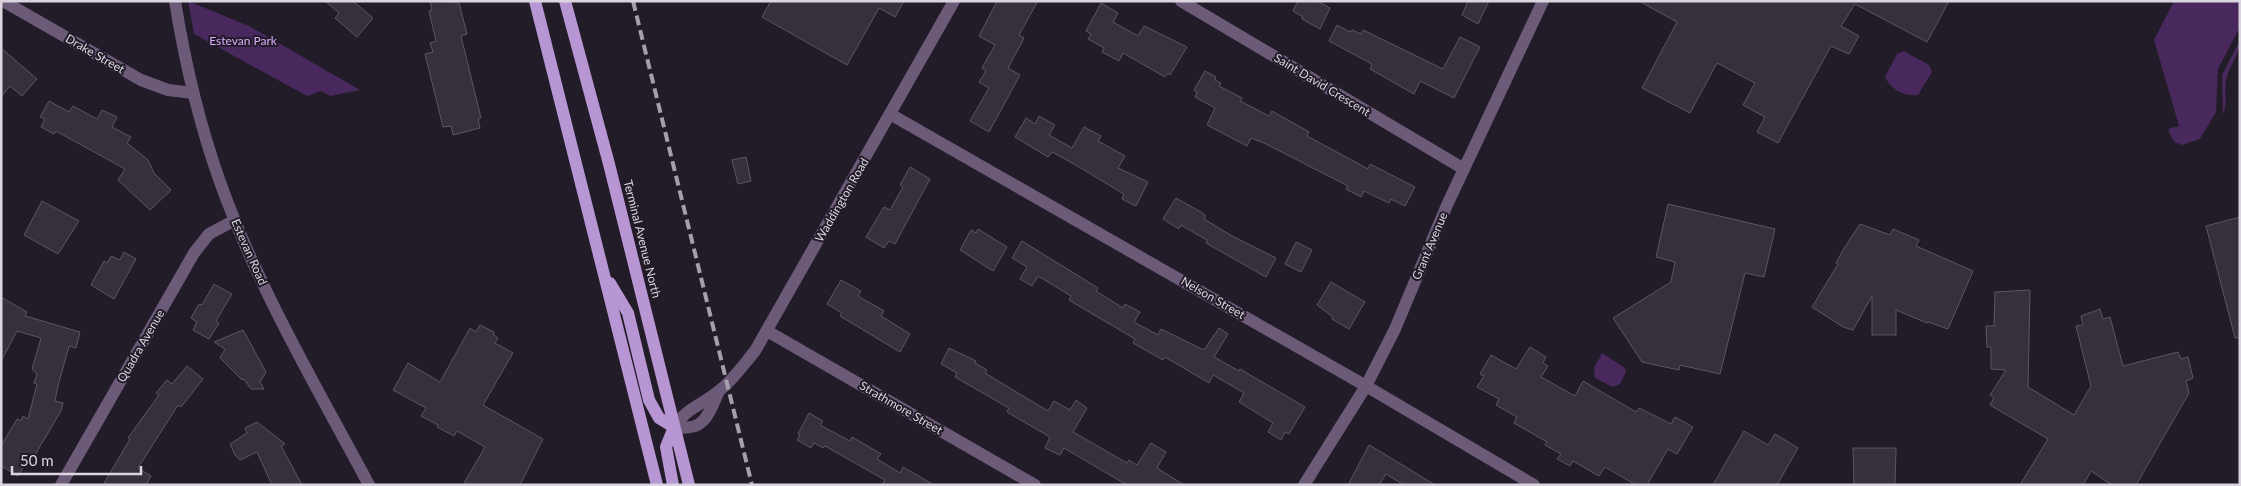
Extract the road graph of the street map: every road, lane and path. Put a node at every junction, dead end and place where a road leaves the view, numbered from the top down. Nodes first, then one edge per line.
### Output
1 (4, 1) edge
2 (175, 1) edge
3 (535, 1) edge
4 (564, 1) edge
5 (954, 1) edge
6 (1181, 1) edge
7 (1543, 1) edge
8 (193, 94) junction
9 (890, 114) junction
10 (1464, 169) junction
11 (235, 220) junction
12 (603, 272) junction
13 (767, 331) junction
14 (1366, 386) junction
15 (720, 391) junction
16 (674, 427) junction
17 (61, 485) edge
18 (369, 485) edge
19 (656, 485) edge
20 (673, 485) edge
21 (689, 485) edge
22 (1034, 485) edge
23 (1304, 485) edge
24 (1534, 485) edge

1 - 8 street, Drake Street
2 - 8 street, Estevan Road
3 - 12 main road
4 - 16 main road, Terminal Avenue North
5 - 9 street, Waddington Road
6 - 10 street, Saint David Crescent
7 - 10 street, Grant Avenue
8 - 11 street, Estevan Road
9 - 13 street, Waddington Road
9 - 14 street, Nelson Street
10 - 14 street, Grant Avenue
11 - 17 street, Quadra Avenue
11 - 18 street, Estevan Road
12 - 16 main road
12 - 19 main road
13 - 15 street, Waddington Road
13 - 22 street, Strathmore Street
14 - 23 street, Grant Avenue
14 - 24 street, Nelson Street
15 - 16 street, Waddington Road
15 - 16 street, Waddington Road
16 - 20 main road
16 - 21 main road, Terminal Avenue North

